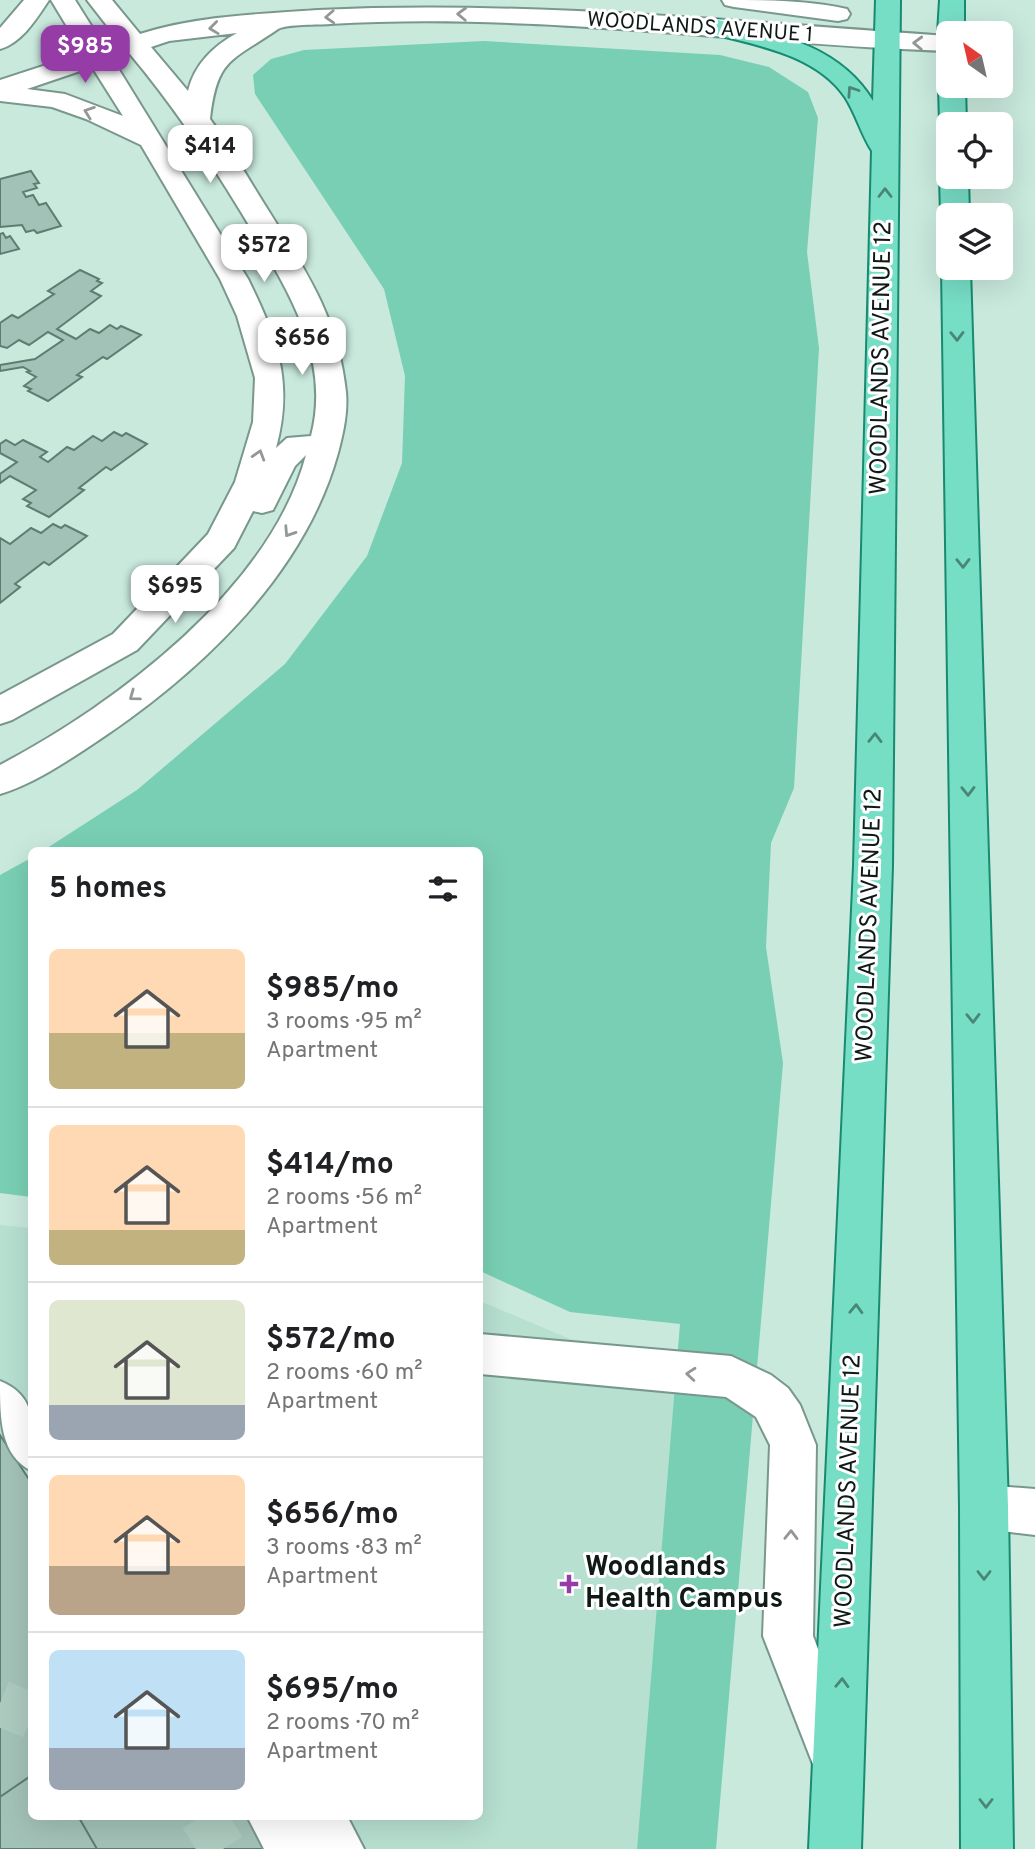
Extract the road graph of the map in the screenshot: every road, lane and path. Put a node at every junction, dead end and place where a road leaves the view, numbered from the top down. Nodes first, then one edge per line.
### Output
1 (37, 0) edge
2 (63, 0) edge
3 (99, 0) edge
4 (734, 0) edge
5 (205, 5) dead end
6 (951, 17) edge
7 (887, 19) edge
8 (281, 20) junction
9 (718, 28) junction
10 (124, 33) junction
11 (936, 39) edge
12 (0, 41) edge
13 (82, 42) junction
14 (26, 53) dead end
15 (0, 60) edge
16 (0, 91) edge
17 (197, 119) junction
18 (151, 140) junction
19 (885, 151) junction
20 (956, 280) edge
21 (325, 446) junction
22 (222, 540) junction
23 (0, 711) edge
24 (0, 781) edge
25 (483, 1354) edge
26 (0, 1402) edge
27 (28, 1444) edge
28 (984, 1507) junction
29 (1035, 1512) edge
30 (839, 1765) junction
31 (276, 1820) edge
32 (320, 1820) edge
33 (295, 1849) edge
34 (338, 1849) edge
35 (835, 1849) edge
36 (986, 1849) edge

1 - 12 street
2 - 13 street
3 - 10 street
4 - 7 street, WOODLANDS AVENUE 1
5 - 10 street, WOODLANDS AVENUE 1
6 - 7 street, WOODLANDS AVENUE 1
7 - 9 street, WOODLANDS AVENUE 1
11 -> 7 street, WOODLANDS AVENUE 1
7 - 19 main road, WOODLANDS AVENUE 12
9 -> 8 street, WOODLANDS AVENUE 1
8 -> 10 street, WOODLANDS AVENUE 1
8 - 17 street
19 -> 9 main road
10 - 13 street, WOODLANDS AVENUE 1
10 - 17 street
13 - 16 street, WOODLANDS AVENUE 1
13 - 18 street
14 - 15 street
18 -> 16 street
17 - 21 street
22 -> 18 street
30 -> 19 main road, WOODLANDS AVENUE 12
20 -> 28 main road
21 - 22 street
21 -> 24 street
22 - 23 street
30 -> 25 street
26 - 27 street
28 - 29 street
28 -> 36 main road
30 - 35 main road, WOODLANDS AVENUE 12
31 - 33 street
32 - 34 street

